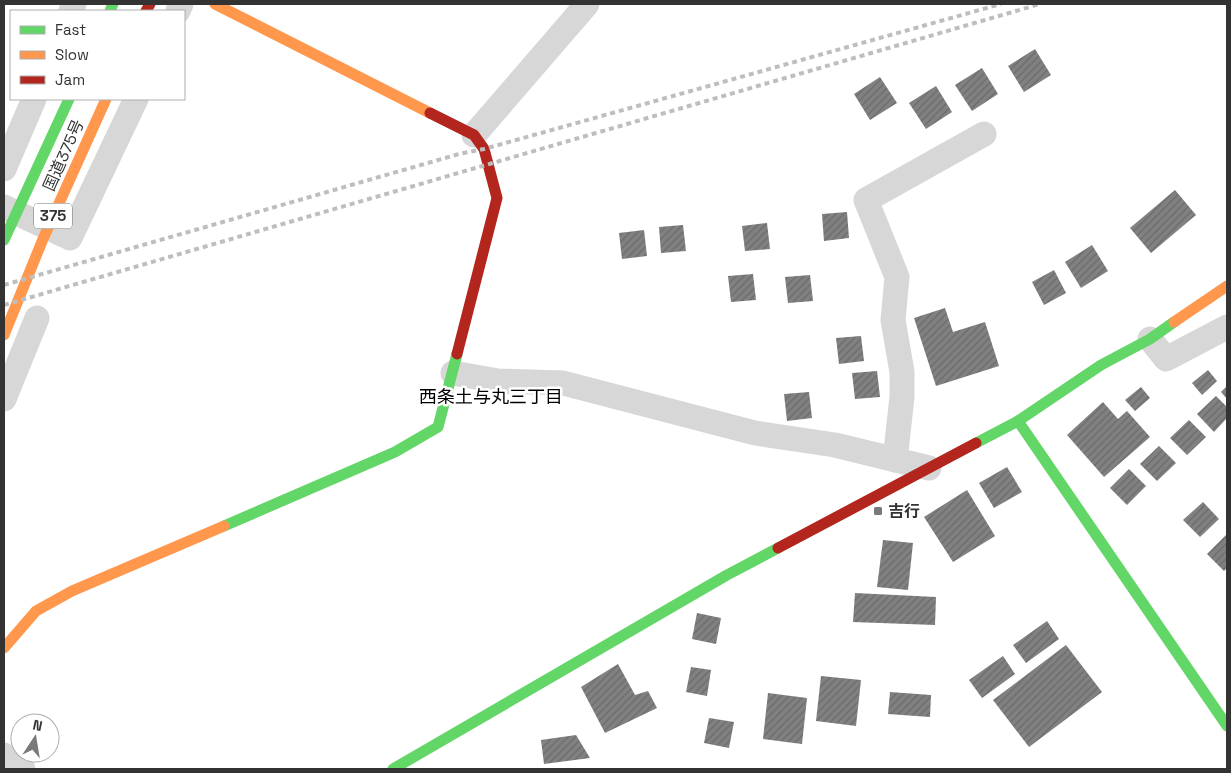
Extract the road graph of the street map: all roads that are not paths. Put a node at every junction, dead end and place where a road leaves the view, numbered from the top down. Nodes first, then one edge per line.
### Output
1 (216, 4) edge
2 (587, 4) edge
3 (34, 100) edge
4 (68, 100) edge
5 (106, 100) edge
6 (136, 100) edge
7 (984, 134) dead end
8 (474, 135) junction
9 (4, 169) edge
10 (4, 207) edge
11 (4, 240) edge
12 (1227, 286) edge
13 (37, 318) dead end
14 (1227, 327) edge
15 (4, 335) edge
16 (1150, 339) junction
17 (453, 373) junction
18 (4, 399) edge
19 (1018, 421) junction
20 (895, 460) junction
21 (929, 468) junction
22 (4, 648) edge
23 (1227, 726) edge
24 (4, 755) edge
25 (23, 769) edge
26 (393, 769) edge

1 - 8 main road
2 - 8 street
3 - 9 street
4 - 11 main road, 国道375号 / 375
5 - 15 main road, 国道375号 / 375
6 - 10 street
7 - 20 street
8 - 17 main road
12 - 16 main road
13 - 18 street
14 - 16 street
16 - 19 main road
17 - 20 street
17 - 22 main road
19 - 21 main road
19 - 23 main road
20 - 21 street
21 - 26 main road
24 - 25 street

